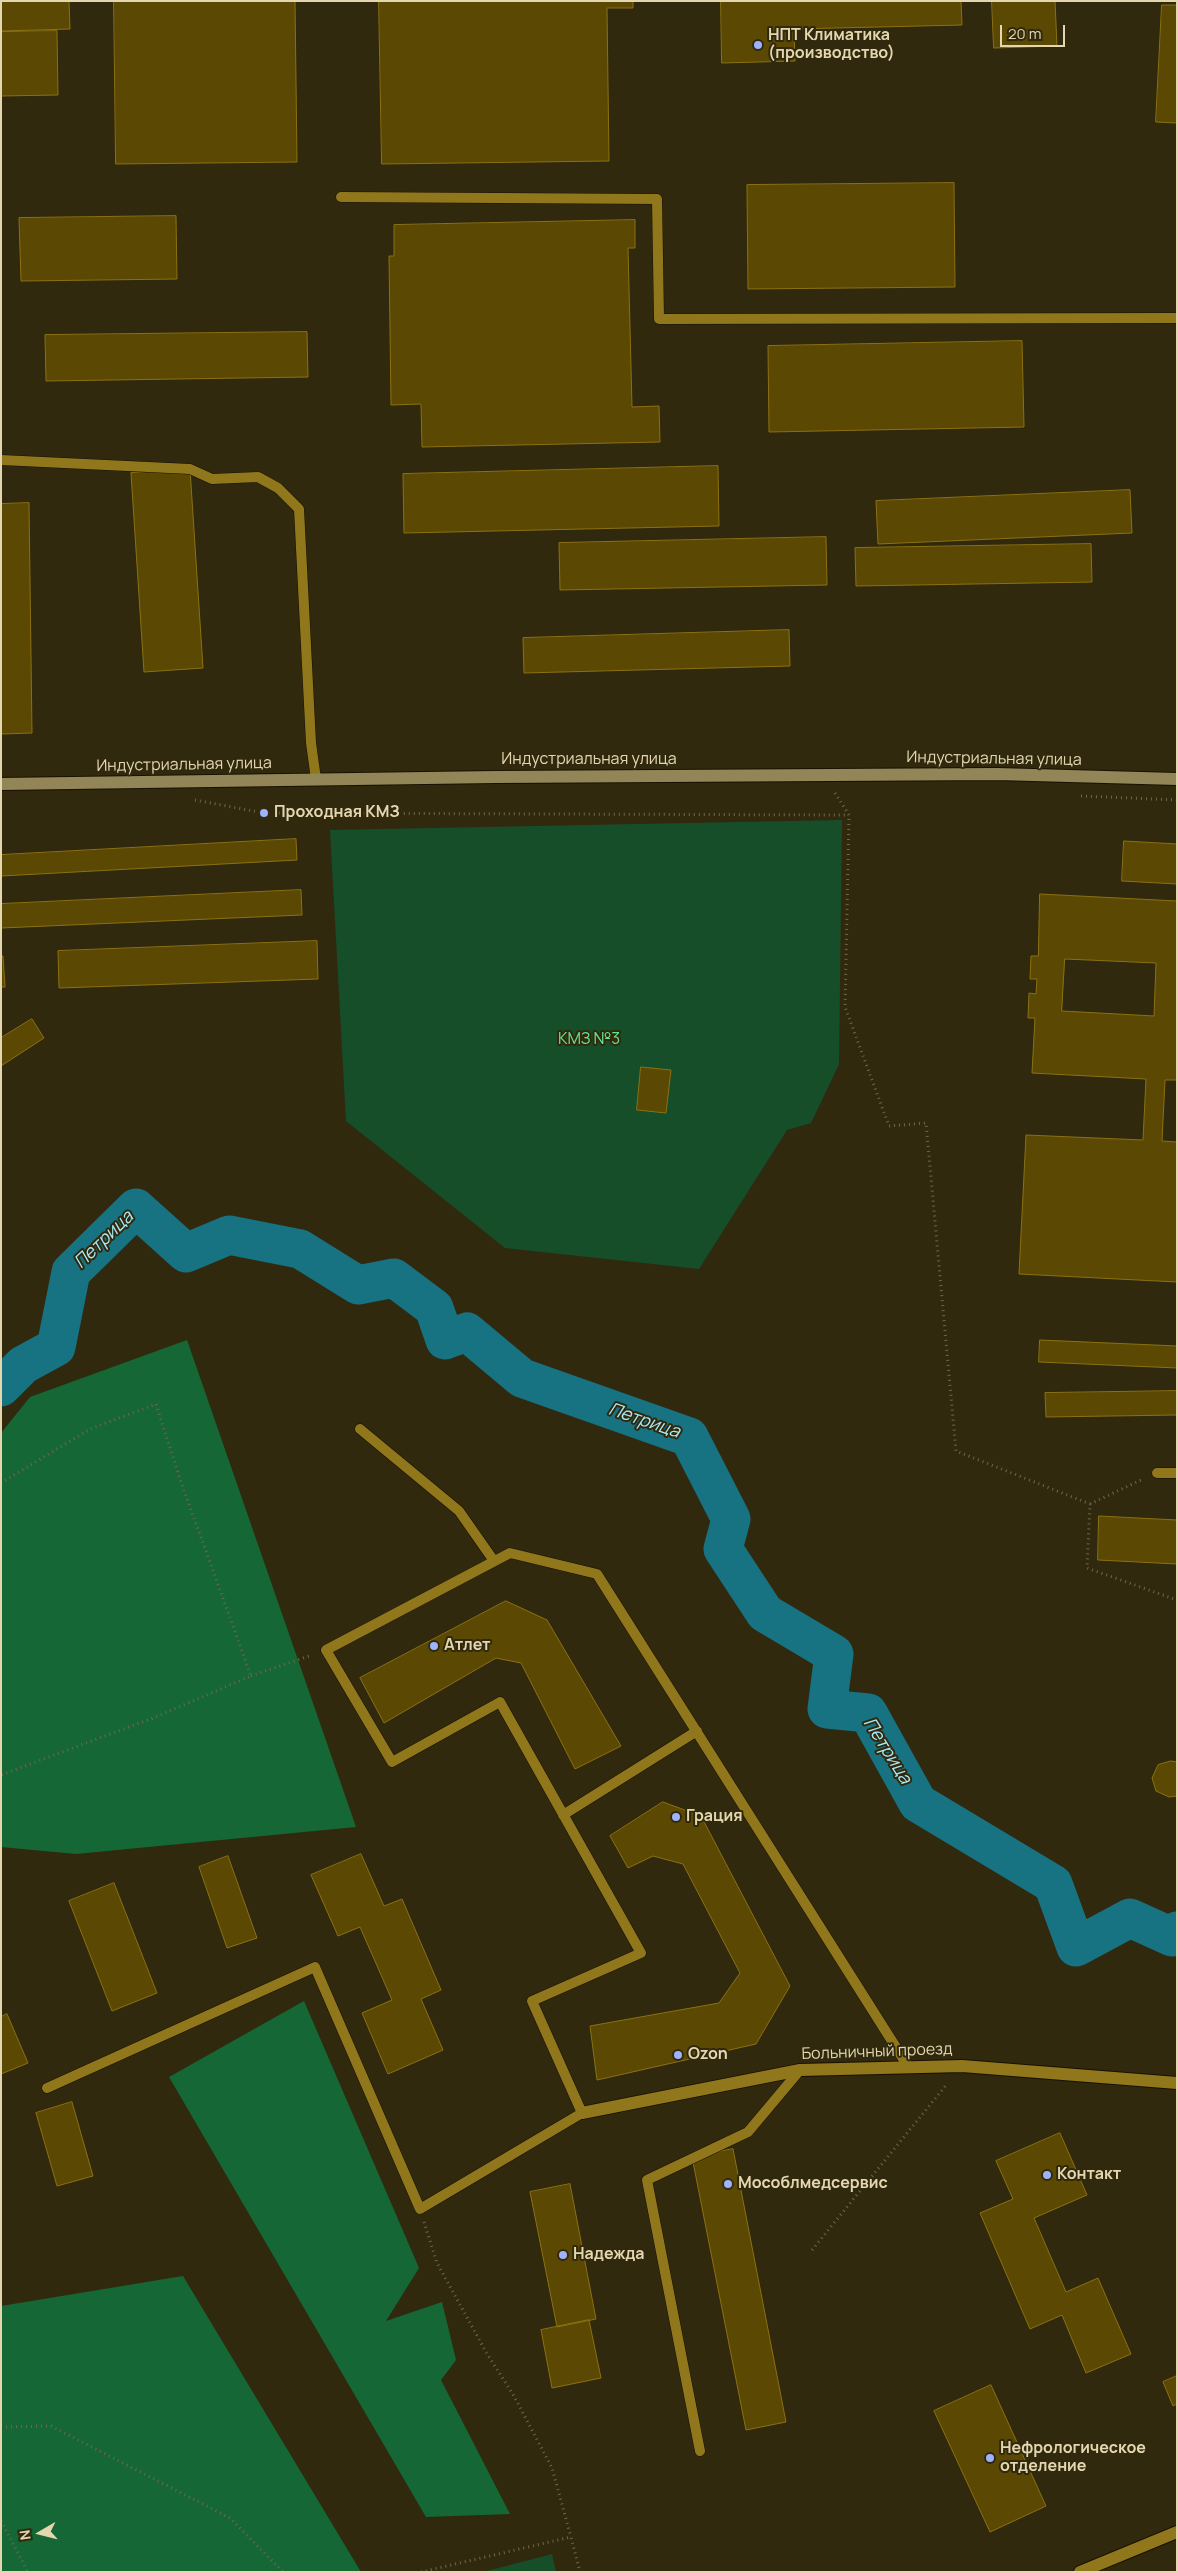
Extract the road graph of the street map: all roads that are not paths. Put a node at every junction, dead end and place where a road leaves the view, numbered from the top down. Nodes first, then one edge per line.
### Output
1 (341, 198) dead end
2 (1177, 318) edge
3 (1, 460) edge
4 (316, 779) junction
5 (1177, 779) edge
6 (1, 784) edge
7 (360, 1428) dead end
8 (1156, 1473) road end
9 (1177, 1473) edge
10 (494, 1561) junction
11 (696, 1731) junction
12 (563, 1815) junction
13 (909, 2068) junction
14 (800, 2070) junction
15 (1177, 2083) edge
16 (47, 2088) dead end
17 (582, 2113) junction
18 (700, 2451) dead end
19 (1177, 2532) edge
20 (1080, 2572) edge

1 - 2 lane
3 - 4 lane
4 - 5 main road, Индустриальная улица
4 - 6 main road, Индустриальная улица
7 - 10 lane
8 - 9 lane
10 - 11 lane
10 - 12 lane
11 - 12 lane
11 - 13 lane
12 - 17 lane
13 - 14 street, Больничный проезд
13 - 15 street, Больничный проезд
14 - 17 street, Больничный проезд
14 - 18 lane
16 - 17 lane
19 - 20 street

